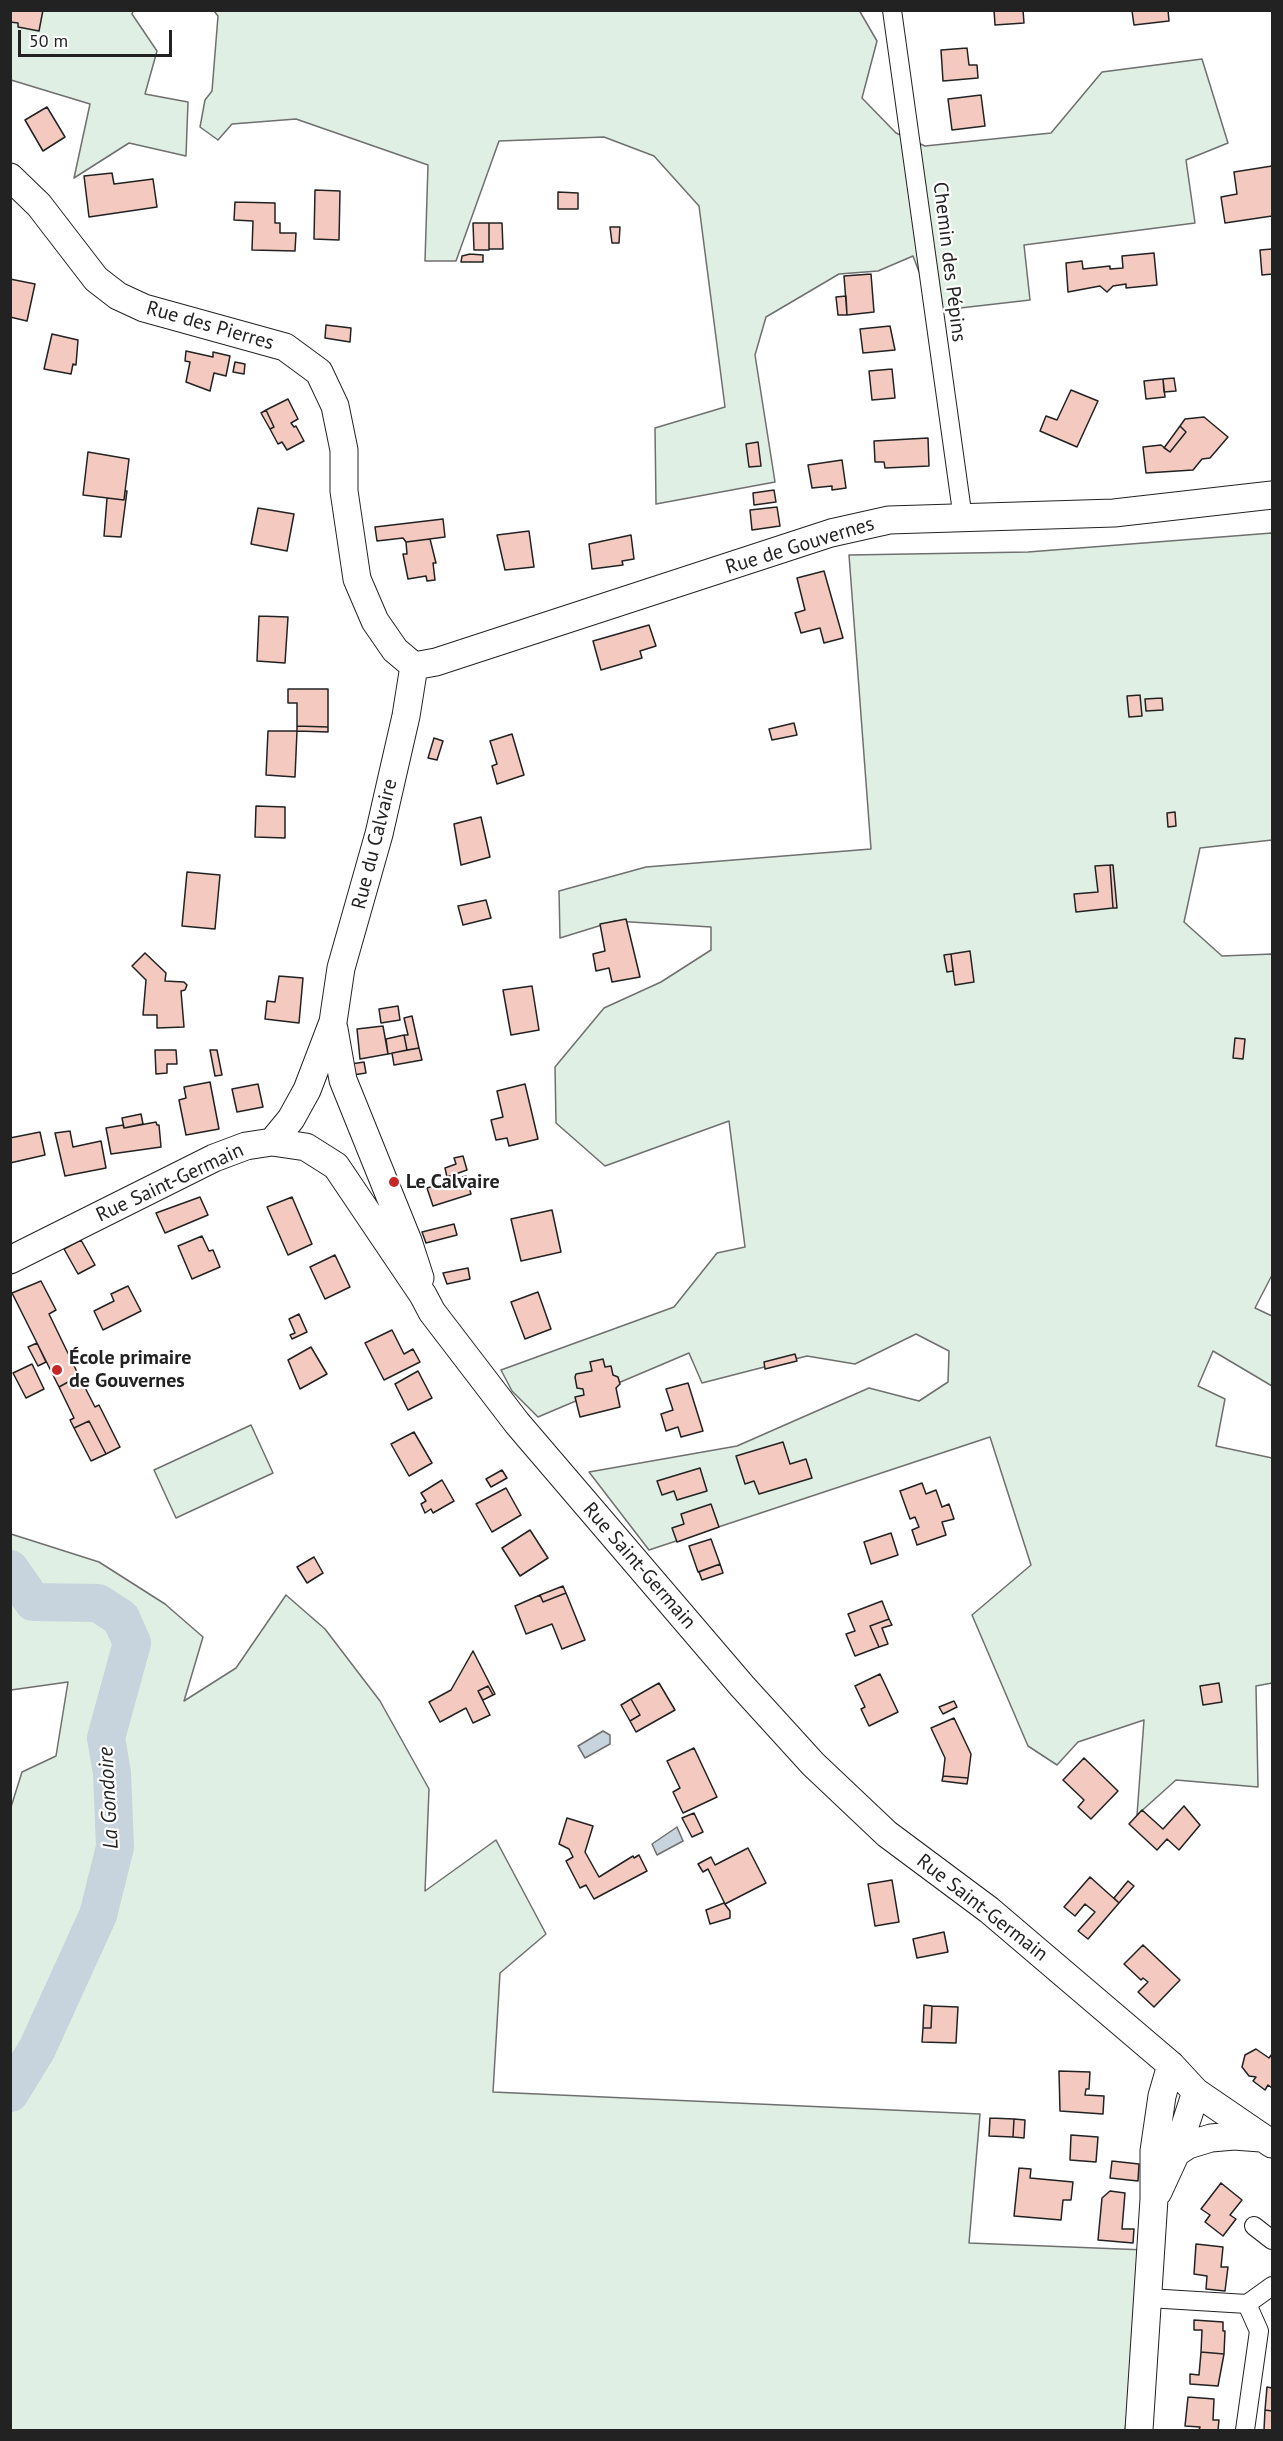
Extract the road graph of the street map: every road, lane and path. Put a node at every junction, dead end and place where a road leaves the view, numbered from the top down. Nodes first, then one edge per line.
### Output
1 (892, 10) edge
2 (10, 177) edge
3 (1272, 495) edge
4 (963, 519) junction
5 (414, 666) junction
6 (333, 1022) junction
7 (272, 1142) junction
8 (10, 1260) edge
9 (423, 1295) junction
10 (1171, 2066) junction
11 (1196, 2092) junction
12 (1267, 2141) edge
13 (1176, 2153) junction
14 (1154, 2199) junction
15 (1254, 2226) dead end
16 (1272, 2240) edge
17 (1272, 2286) edge
18 (1148, 2298) junction
19 (1246, 2304) junction
20 (1139, 2430) edge
21 (1245, 2430) edge

1 - 4 street, Chemin des Pépins
2 - 5 street, Rue des Pierres
3 - 4 street, Rue de Gouvernes
4 - 5 street, Rue de Gouvernes
5 - 6 street, Rue du Calvaire
6 - 7 street, Rue du Calvaire
6 - 9 street, Rue du Calvaire
7 - 8 street, Rue Saint-Germain
7 - 9 street, Rue Saint-Germain
9 - 10 street, Rue Saint-Germain
10 - 11 street, Rue Saint-Germain
10 - 14 street
11 - 12 street, Rue Saint-Germain
11 - 13 street
12 - 13 street
13 - 14 street
14 - 18 street
15 - 16 street
17 - 19 street
18 - 19 street
18 - 20 street
19 - 21 street

